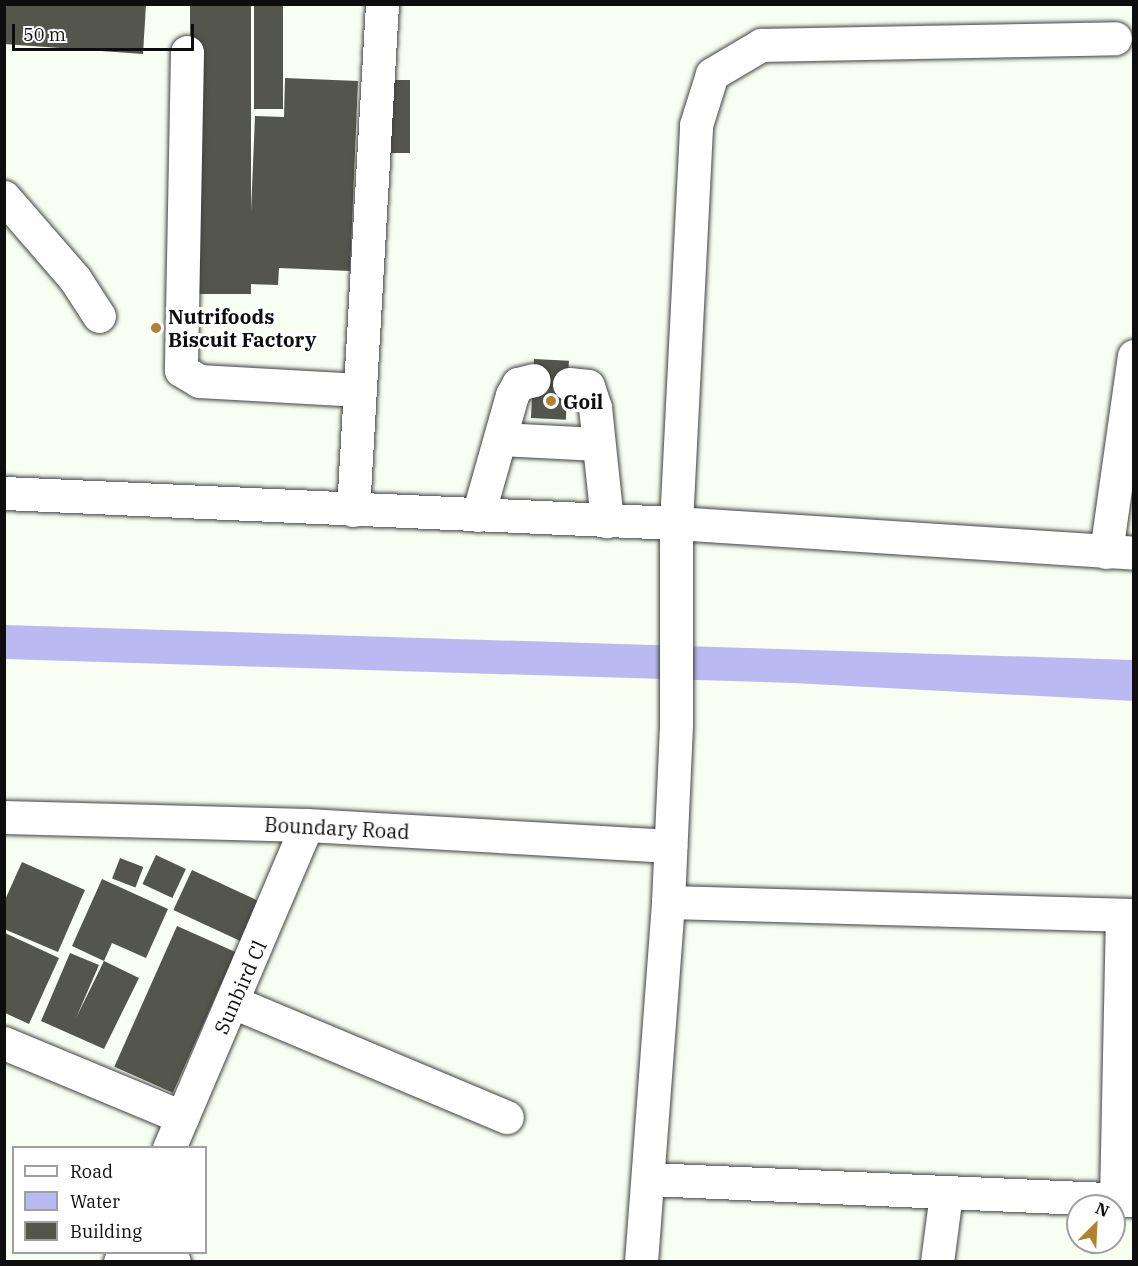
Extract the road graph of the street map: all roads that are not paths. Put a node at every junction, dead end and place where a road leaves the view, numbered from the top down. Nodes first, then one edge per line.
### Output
1 (382, 4) edge
2 (1115, 38) dead end
3 (187, 52) dead end
4 (4, 197) edge
5 (99, 316) dead end
6 (1134, 356) edge
7 (534, 380) dead end
8 (569, 384) dead end
9 (360, 390) junction
10 (500, 439) junction
11 (598, 444) junction
12 (4, 493) edge
13 (353, 510) junction
14 (478, 515) junction
15 (607, 521) junction
16 (676, 523) junction
17 (1120, 553) edge
18 (4, 817) edge
19 (307, 825) junction
20 (670, 846) junction
21 (668, 902) junction
22 (1128, 915) edge
23 (233, 1002) junction
24 (4, 1043) edge
25 (182, 1117) junction
26 (507, 1117) dead end
27 (170, 1146) edge
28 (648, 1179) junction
29 (946, 1194) junction
30 (1125, 1194) edge
31 (1066, 1197) edge
32 (157, 1254) edge
33 (174, 1262) edge
34 (641, 1262) edge
35 (937, 1262) edge

1 - 9 street
2 - 16 street
3 - 9 street
4 - 5 street
6 - 17 street
7 - 10 street
8 - 11 street
9 - 13 street
10 - 11 street
10 - 14 street
11 - 15 street
12 - 13 street
13 - 14 street
14 - 15 street
15 - 16 street
16 - 17 street
16 - 20 street
18 - 19 street, Boundary Road
19 - 20 street, Boundary Road
19 - 23 street, Sunbird Cl
20 - 21 street
21 - 22 street
21 - 28 street
22 - 30 street
23 - 25 street, Sunbird Cl
23 - 26 street
24 - 25 street
25 - 27 street, Sunbird Cl
28 - 29 street
28 - 34 street
29 - 31 street
29 - 35 street
32 - 33 street

